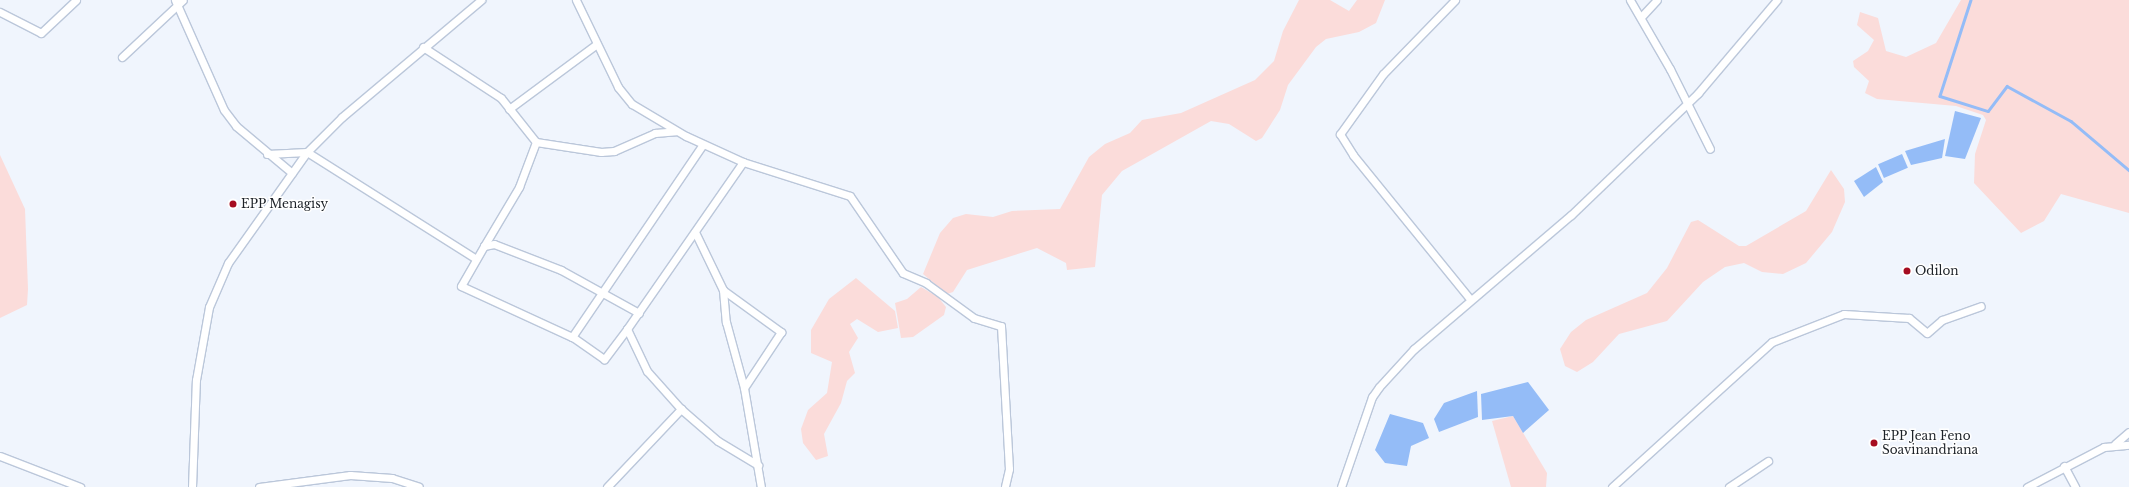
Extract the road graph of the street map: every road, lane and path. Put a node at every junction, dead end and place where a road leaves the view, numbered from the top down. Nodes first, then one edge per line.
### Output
1 (76, 0) edge
2 (481, 0) edge
3 (576, 0) edge
4 (1455, 0) edge
5 (1630, 0) edge
6 (1658, 0) edge
7 (1777, 0) edge
8 (178, 2) edge
9 (0, 12) edge
10 (1641, 17) junction
11 (597, 44) junction
12 (423, 47) junction
13 (122, 57) dead end
14 (1687, 102) junction
15 (510, 109) junction
16 (676, 130) junction
17 (536, 142) junction
18 (703, 144) junction
19 (1710, 149) dead end
20 (307, 152) junction
21 (267, 154) junction
22 (743, 162) junction
23 (292, 173) junction
24 (694, 232) junction
25 (484, 246) junction
26 (476, 259) junction
27 (603, 290) junction
28 (723, 290) junction
29 (1470, 299) junction
30 (1981, 306) dead end
31 (639, 313) junction
32 (627, 329) junction
33 (572, 337) junction
34 (744, 388) junction
35 (681, 409) junction
36 (2129, 432) edge
37 (2114, 444) junction
38 (2129, 445) edge
39 (0, 456) edge
40 (1768, 461) dead end
41 (758, 465) junction
42 (2064, 466) junction
43 (80, 487) edge
44 (192, 487) edge
45 (259, 487) edge
46 (419, 487) edge
47 (607, 487) edge
48 (761, 487) edge
49 (1005, 487) edge
50 (1341, 487) edge
51 (1612, 487) edge
52 (1729, 487) edge
53 (2027, 487) edge
54 (2075, 487) edge

1 - 9 street
2 - 12 street
3 - 11 street
4 - 29 street
5 - 10 street
6 - 10 street
7 - 14 street
8 - 13 street
8 - 21 street
10 - 14 street
11 - 15 street
11 - 16 street
12 - 15 street
12 - 20 street
14 - 19 street
14 - 29 street
15 - 17 street
16 - 17 street
16 - 18 street
17 - 25 street
18 - 22 street
18 - 27 street
20 - 21 street
20 - 23 street
20 - 26 street
21 - 23 street
22 - 24 street
22 - 49 street
23 - 44 street
24 - 28 street
24 - 31 street
25 - 26 street
25 - 27 street
26 - 33 street
27 - 31 street
27 - 33 street
28 - 34 street
28 - 34 street
29 - 50 street
30 - 51 street
31 - 32 street
32 - 33 street
32 - 35 street
34 - 41 street
35 - 41 street
35 - 47 street
36 - 37 street
37 - 38 street
37 - 42 street
39 - 43 street
40 - 52 street
41 - 48 street
42 - 53 street
42 - 54 street
45 - 46 street

